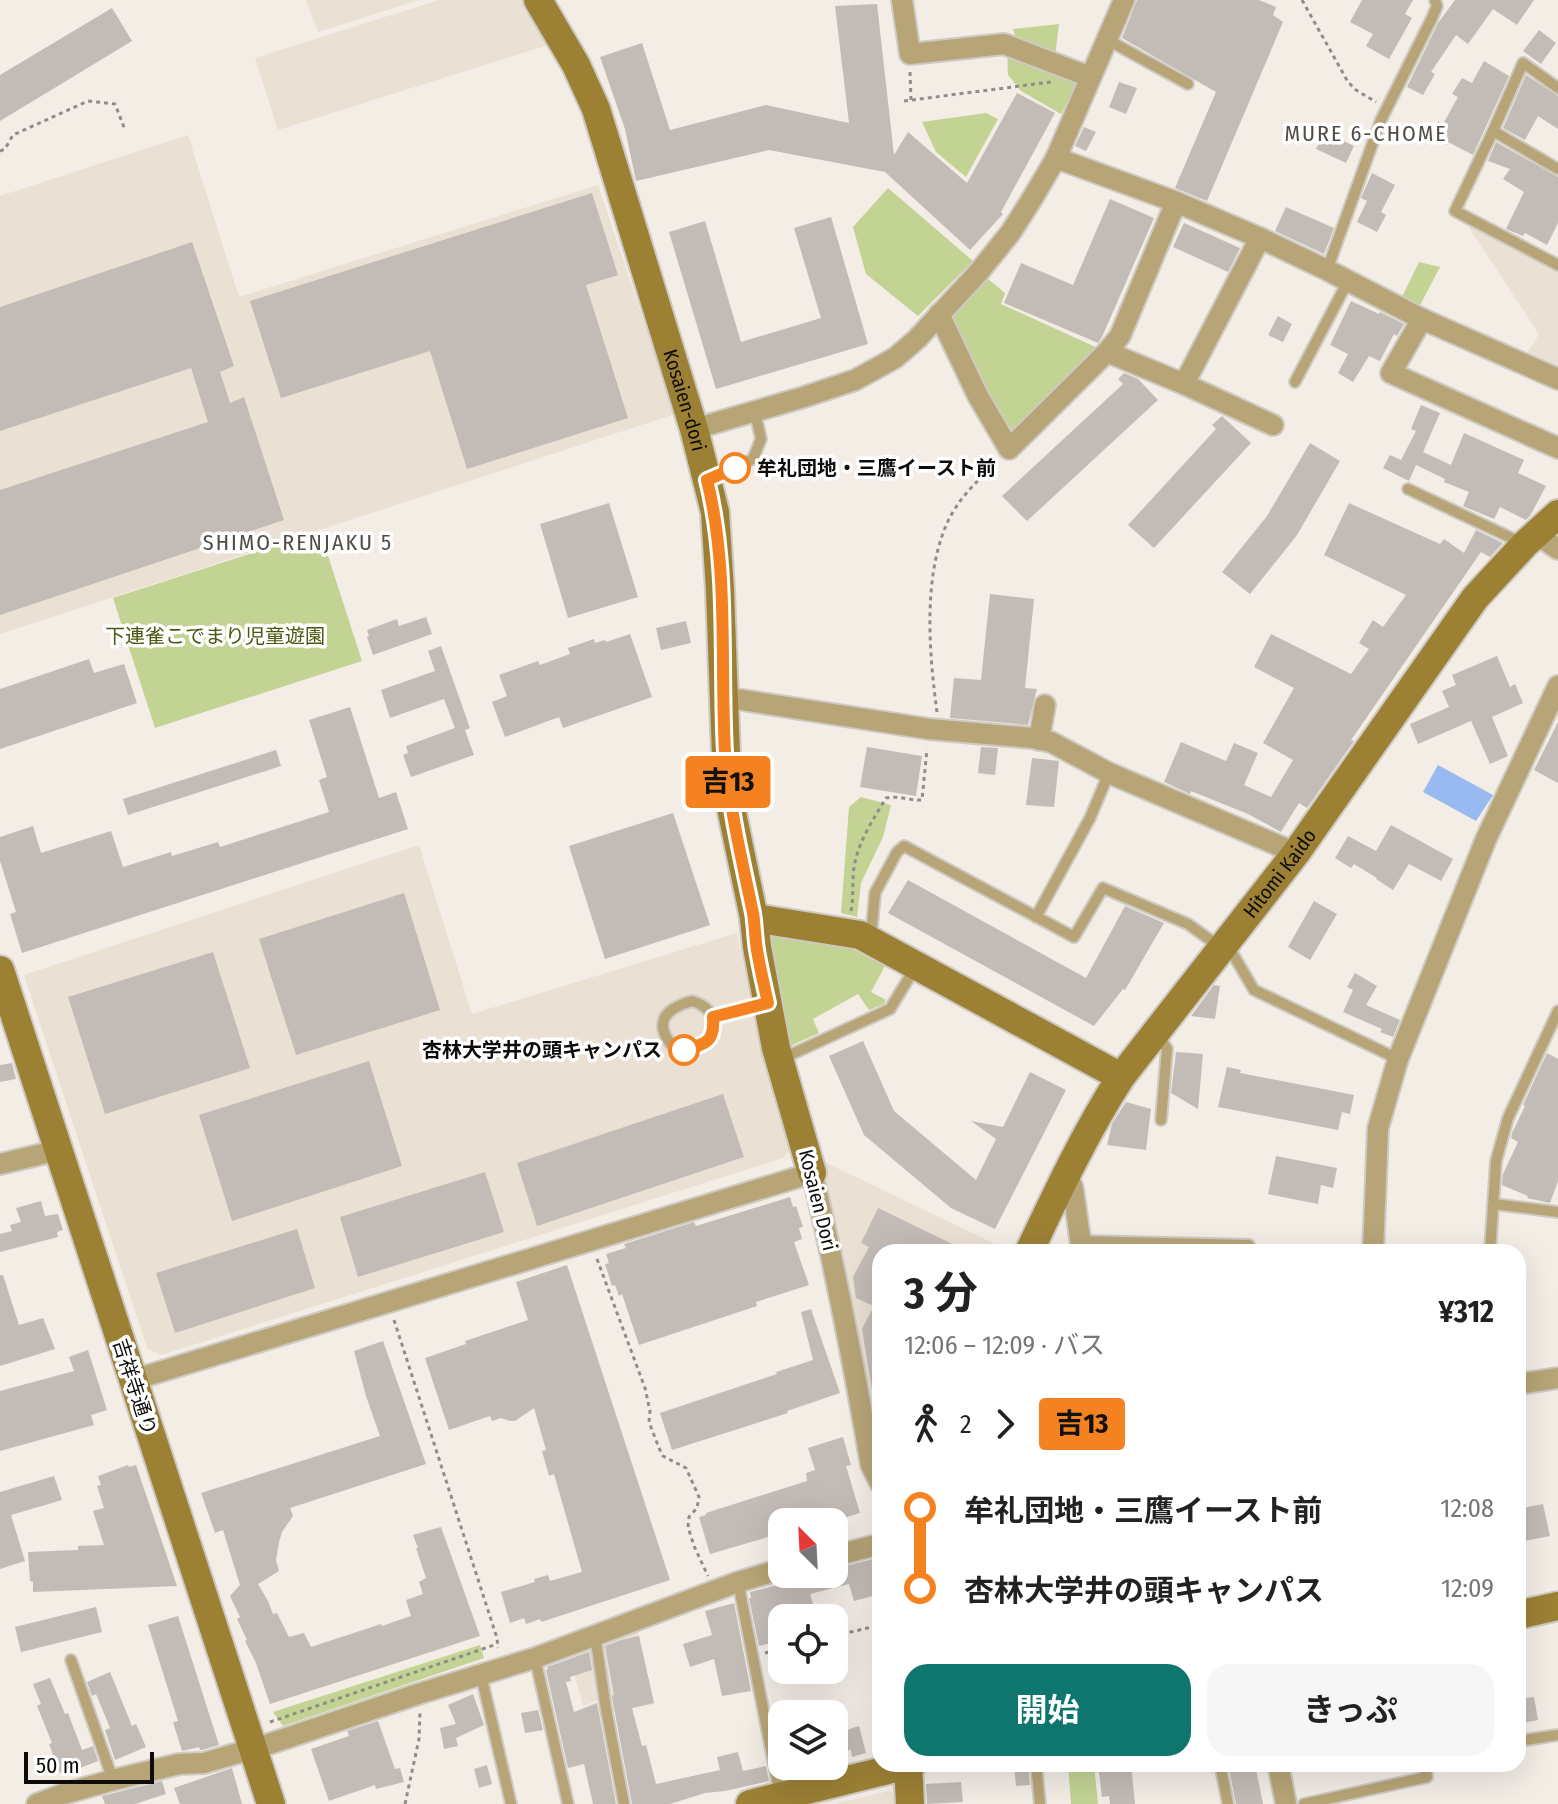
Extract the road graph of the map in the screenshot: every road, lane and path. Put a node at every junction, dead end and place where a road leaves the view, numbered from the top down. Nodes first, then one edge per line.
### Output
1 (538, 0) edge
2 (902, 0) edge
3 (1124, 0) edge
4 (1302, 0) edge
5 (1435, 0) edge
6 (1106, 39) junction
7 (910, 54) junction
8 (1090, 77) junction
9 (1188, 84) dead end
10 (1558, 88) edge
11 (911, 100) junction
12 (904, 101) dead end
13 (1388, 107) junction
14 (125, 130) dead end
15 (1493, 131) junction
16 (0, 151) edge
17 (1056, 158) junction
18 (1558, 169) edge
19 (1176, 202) junction
20 (1260, 238) junction
21 (1558, 265) edge
22 (1327, 270) junction
23 (1348, 281) junction
24 (939, 314) junction
25 (1422, 319) junction
26 (1107, 352) junction
27 (1558, 379) edge
28 (1295, 382) dead end
29 (1184, 384) junction
30 (755, 412) junction
31 (1273, 425) dead end
32 (694, 429) junction
33 (1558, 448) edge
34 (1009, 449) junction
35 (707, 480) junction
36 (1408, 489) dead end
37 (1558, 514) edge
38 (1540, 543) edge
39 (1558, 686) edge
40 (723, 697) junction
41 (1045, 705) dead end
42 (936, 730) junction
43 (1039, 740) junction
44 (1109, 773) junction
45 (1296, 853) junction
46 (1036, 917) junction
47 (754, 918) junction
48 (849, 920) dead end
49 (870, 941) junction
50 (1224, 945) junction
51 (916, 966) junction
52 (0, 970) edge
53 (768, 1003) junction
54 (1558, 1011) edge
55 (713, 1017) junction
56 (9, 1027) edge
57 (1156, 1031) junction
58 (790, 1055) dead end
59 (1398, 1059) junction
60 (1121, 1077) junction
61 (1161, 1120) dead end
62 (59, 1150) junction
63 (0, 1164) edge
64 (1067, 1172) junction
65 (812, 1173) junction
66 (1494, 1204) junction
67 (1558, 1212) edge
68 (1033, 1244) edge
69 (1081, 1244) edge
70 (1373, 1244) edge
71 (1491, 1244) edge
72 (593, 1248) dead end
73 (388, 1301) junction
74 (1558, 1378) edge
75 (133, 1380) junction
76 (1526, 1383) edge
77 (872, 1467) edge
78 (872, 1546) edge
79 (848, 1552) edge
80 (768, 1573) edge
81 (738, 1582) junction
82 (711, 1583) dead end
83 (1558, 1606) edge
84 (1526, 1613) edge
85 (872, 1627) edge
86 (848, 1633) edge
87 (595, 1635) junction
88 (498, 1644) junction
89 (768, 1652) edge
90 (753, 1655) junction
91 (535, 1658) junction
92 (71, 1660) dead end
93 (503, 1668) junction
94 (481, 1675) junction
95 (418, 1694) junction
96 (1558, 1735) edge
97 (258, 1737) junction
98 (1526, 1740) edge
99 (878, 1772) edge
100 (909, 1772) edge
101 (1037, 1772) edge
102 (1222, 1772) edge
103 (1280, 1772) edge
104 (1426, 1772) edge
105 (113, 1780) junction
106 (781, 1797) junction
107 (37, 1804) edge
108 (271, 1804) edge
109 (405, 1804) edge
110 (511, 1804) edge
111 (568, 1804) edge
112 (624, 1804) edge
113 (750, 1804) edge
114 (910, 1804) edge
115 (1040, 1804) edge
116 (1228, 1804) edge
117 (1286, 1804) edge
118 (1304, 1804) edge

1 - 32 main road, Kosaien-dori
2 - 7 street
3 - 6 street
4 - 13 path
5 - 13 lane
6 - 8 street
6 - 9 lane
7 - 8 street
7 - 11 path
8 - 11 path
8 - 17 street
10 - 15 lane
11 - 12 path
13 - 22 lane
14 - 16 path
15 - 18 lane
15 - 21 lane
17 - 19 street
17 - 24 street
19 - 20 street
19 - 26 street
20 - 22 street
20 - 29 street
22 - 23 street
23 - 25 street
23 - 28 lane
24 - 30 street
24 - 34 street
25 - 27 street
25 - 33 street
26 - 29 street
26 - 34 street
29 - 31 street
30 - 32 street
30 - 35 lane
32 - 35 main road, Kosaien-dori
34 - 42 path
35 - 40 main road, Kosaien-dori
36 - 38 lane
37 - 38 main road, Hitomi Kaido
38 - 45 main road, Hitomi Kaido
39 - 59 street
40 - 42 street
40 - 47 main road, Kosaien-dori
41 - 43 street
42 - 43 street
42 - 48 path
43 - 44 street
44 - 45 street
44 - 46 lane
45 - 50 main road, Hitomi Kaido
46 - 49 lane
46 - 50 lane
47 - 49 main road
47 - 53 main road, Kosaien Dori
49 - 51 main road
50 - 57 main road, Hitomi Kaido
50 - 59 lane
51 - 58 lane
51 - 60 main road
52 - 56 main road, 吉祥寺通り
53 - 55 lane
53 - 65 main road, Kosaien Dori
54 - 66 lane
55 - 55 lane
56 - 62 main road, 吉祥寺通り
57 - 60 main road, Hitomi Kaido
57 - 61 lane
59 - 70 street
60 - 64 main road, Hitomi Kaido
62 - 63 street
62 - 75 main road, 吉祥寺通り
64 - 68 main road, Hitomi Kaido
64 - 69 street
65 - 73 street
65 - 77 street, Kosaien Dori
66 - 67 lane
66 - 71 lane
72 - 82 path
73 - 75 street
73 - 88 path
74 - 76 street
75 - 97 main road, 吉祥寺通り
78 - 79 street
80 - 81 street
81 - 87 street
81 - 90 lane
83 - 84 main road
85 - 86 path
87 - 91 street
87 - 112 lane
88 - 93 path
88 - 97 path
89 - 90 path
90 - 106 lane
91 - 93 street
91 - 111 lane
92 - 105 lane
93 - 94 street
94 - 95 street
94 - 110 lane
95 - 97 street
95 - 109 path
96 - 98 lane
97 - 105 street
97 - 108 main road, 吉祥寺通り
99 - 106 main road
100 - 114 main road
101 - 115 lane
102 - 116 lane
103 - 117 street
104 - 118 lane
105 - 107 street
106 - 113 main road

